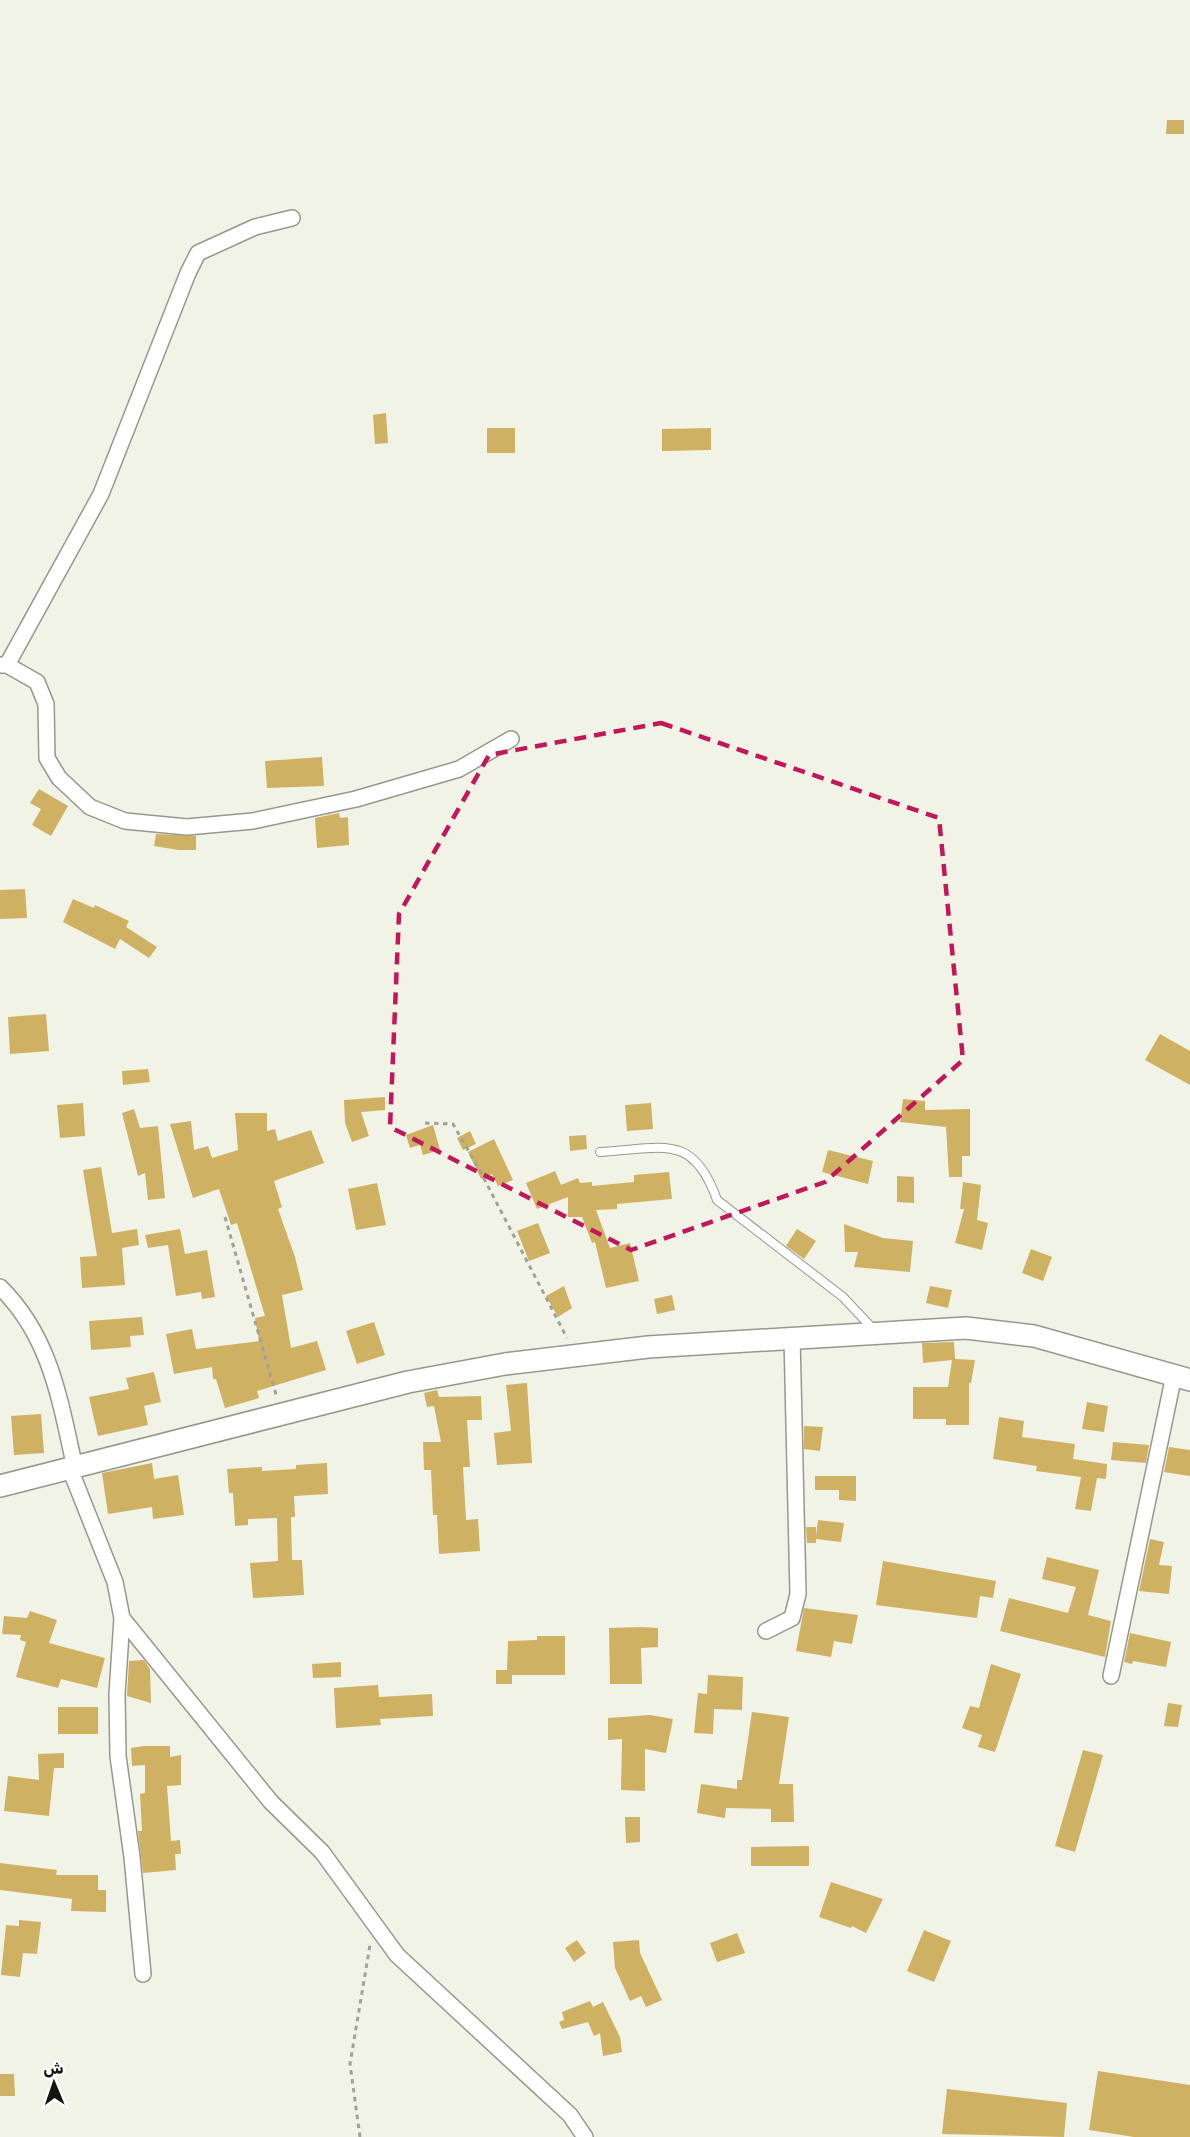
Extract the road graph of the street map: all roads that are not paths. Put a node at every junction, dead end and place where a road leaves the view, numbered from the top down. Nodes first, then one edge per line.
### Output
1 (292, 218) dead end
2 (4, 665) edge
3 (511, 740) dead end
4 (600, 1152) dead end
5 (0, 1287) edge
6 (876, 1332) junction
7 (792, 1337) junction
8 (1182, 1378) edge
9 (72, 1469) junction
10 (0, 1486) edge
11 (122, 1618) junction
12 (766, 1631) dead end
13 (1111, 1676) dead end
14 (143, 1974) dead end
15 (585, 2137) edge

1 - 2 street
2 - 3 street
4 - 6 lane
5 - 9 street
6 - 7 main road
6 - 8 main road
7 - 9 main road
7 - 12 street
8 - 13 street
9 - 10 main road
9 - 11 street
11 - 14 street
11 - 15 street

